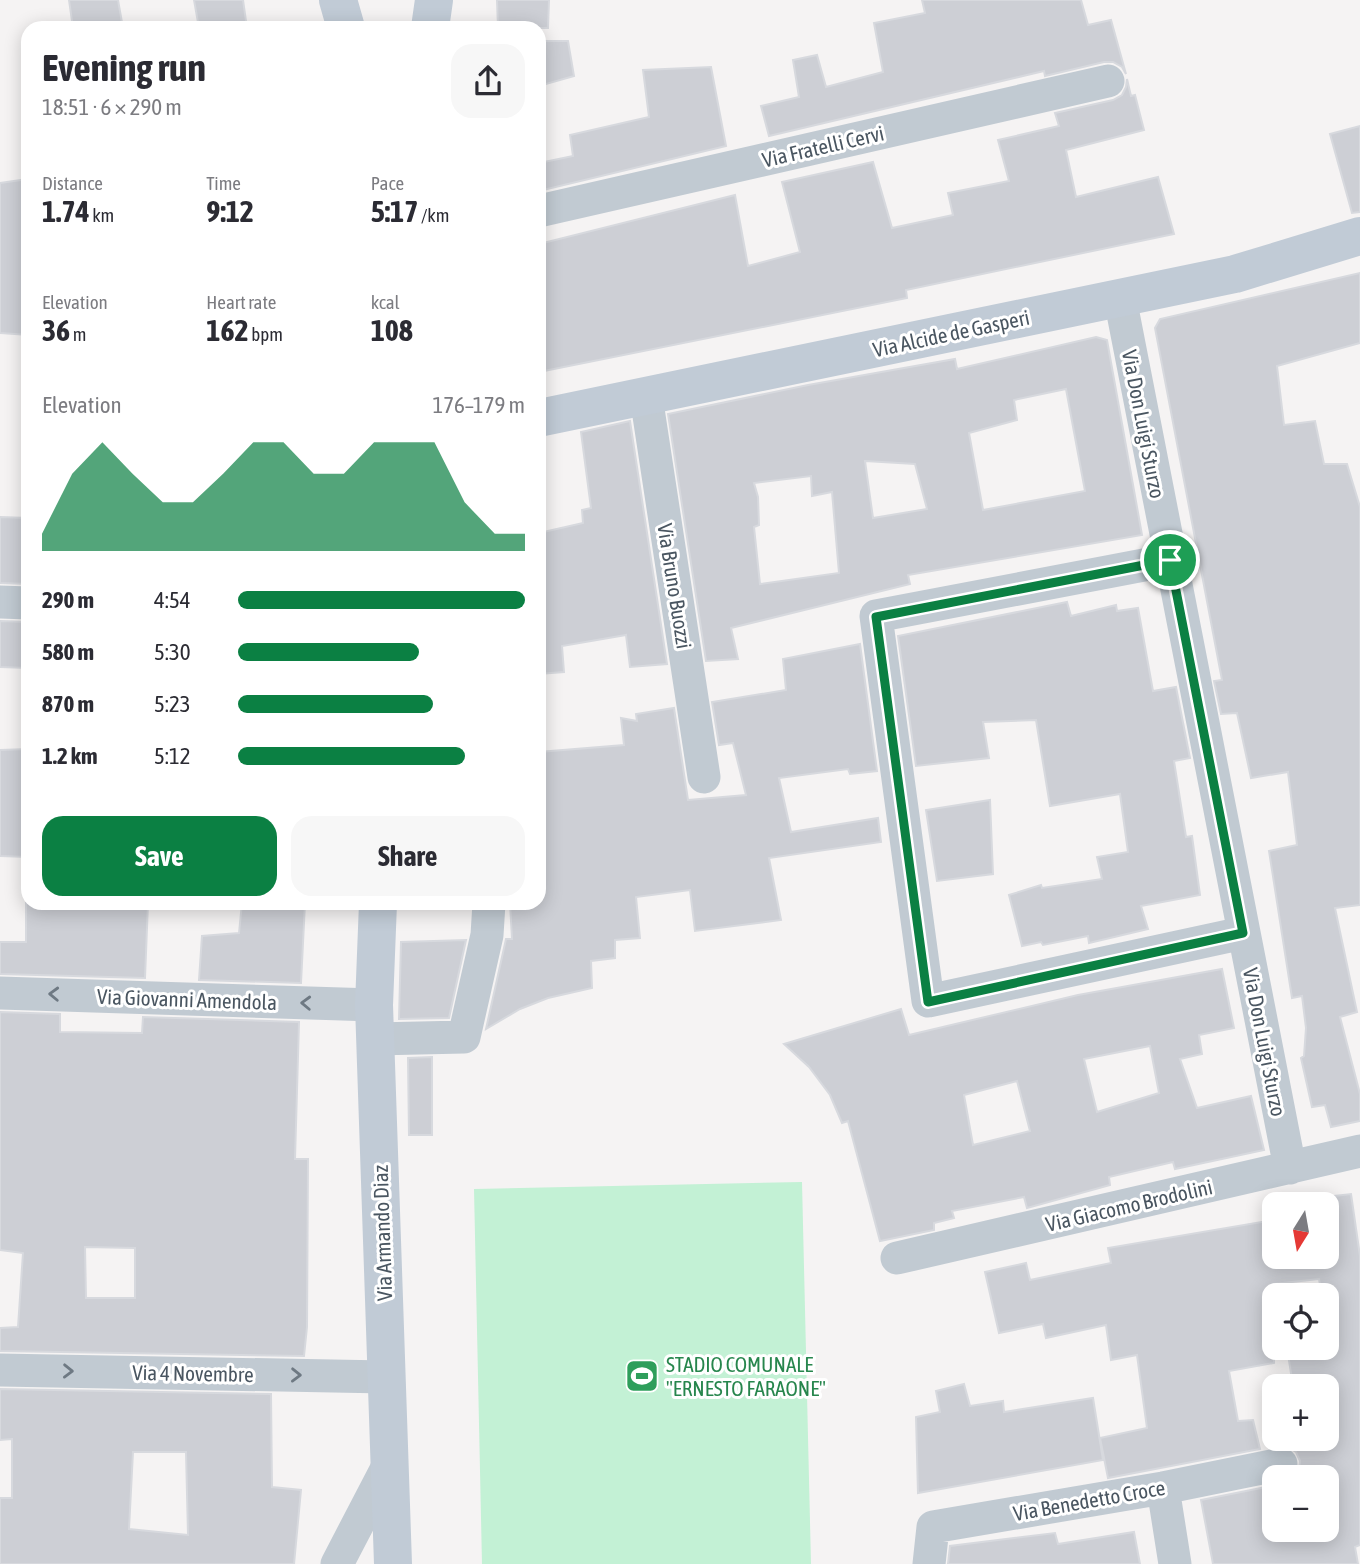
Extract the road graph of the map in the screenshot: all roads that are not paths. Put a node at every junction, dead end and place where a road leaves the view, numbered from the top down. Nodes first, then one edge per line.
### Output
1 (338, 0) edge
2 (434, 0) edge
3 (344, 21) edge
4 (431, 21) edge
5 (1108, 81) dead end
6 (546, 209) edge
7 (1360, 236) edge
8 (1120, 298) junction
9 (646, 396) junction
10 (546, 417) edge
11 (1170, 560) junction
12 (0, 602) edge
13 (21, 603) edge
14 (704, 777) dead end
15 (378, 910) edge
16 (489, 910) edge
17 (1243, 933) junction
18 (0, 993) edge
19 (375, 1022) junction
20 (1359, 1157) edge
21 (1290, 1168) junction
22 (897, 1258) dead end
23 (0, 1370) edge
24 (386, 1377) junction
25 (389, 1464) junction
26 (1281, 1464) dead end
27 (1163, 1488) junction
28 (337, 1564) edge
29 (393, 1564) edge
30 (929, 1564) edge
31 (1175, 1564) edge

1 - 3 street
2 - 4 street
5 - 6 street, Via Fratelli Cervi
7 - 8 street, Via Alcide de Gasperi
8 - 9 street, Via Alcide de Gasperi
8 - 11 street, Via Don Luigi Sturzo
9 - 10 street, Via Alcide de Gasperi
9 - 14 street, Via Bruno Buozzi
11 - 17 street, Via Don Luigi Sturzo
11 - 17 street
12 - 13 street
15 - 19 street, Via Armando Diaz
16 - 19 street, Via Giovanni Amendola
17 - 21 street, Via Don Luigi Sturzo
19 -> 18 street, Via Giovanni Amendola
19 - 24 street, Via Armando Diaz
20 - 21 street, Via Giacomo Brodolini
21 - 22 street, Via Giacomo Brodolini
23 -> 24 street, Via 4 Novembre
24 - 25 street, Via Armando Diaz
25 - 28 street
25 - 29 street, Via Armando Diaz
26 - 27 street, Via Benedetto Croce
27 - 30 street, Via Benedetto Croce
27 - 31 street

